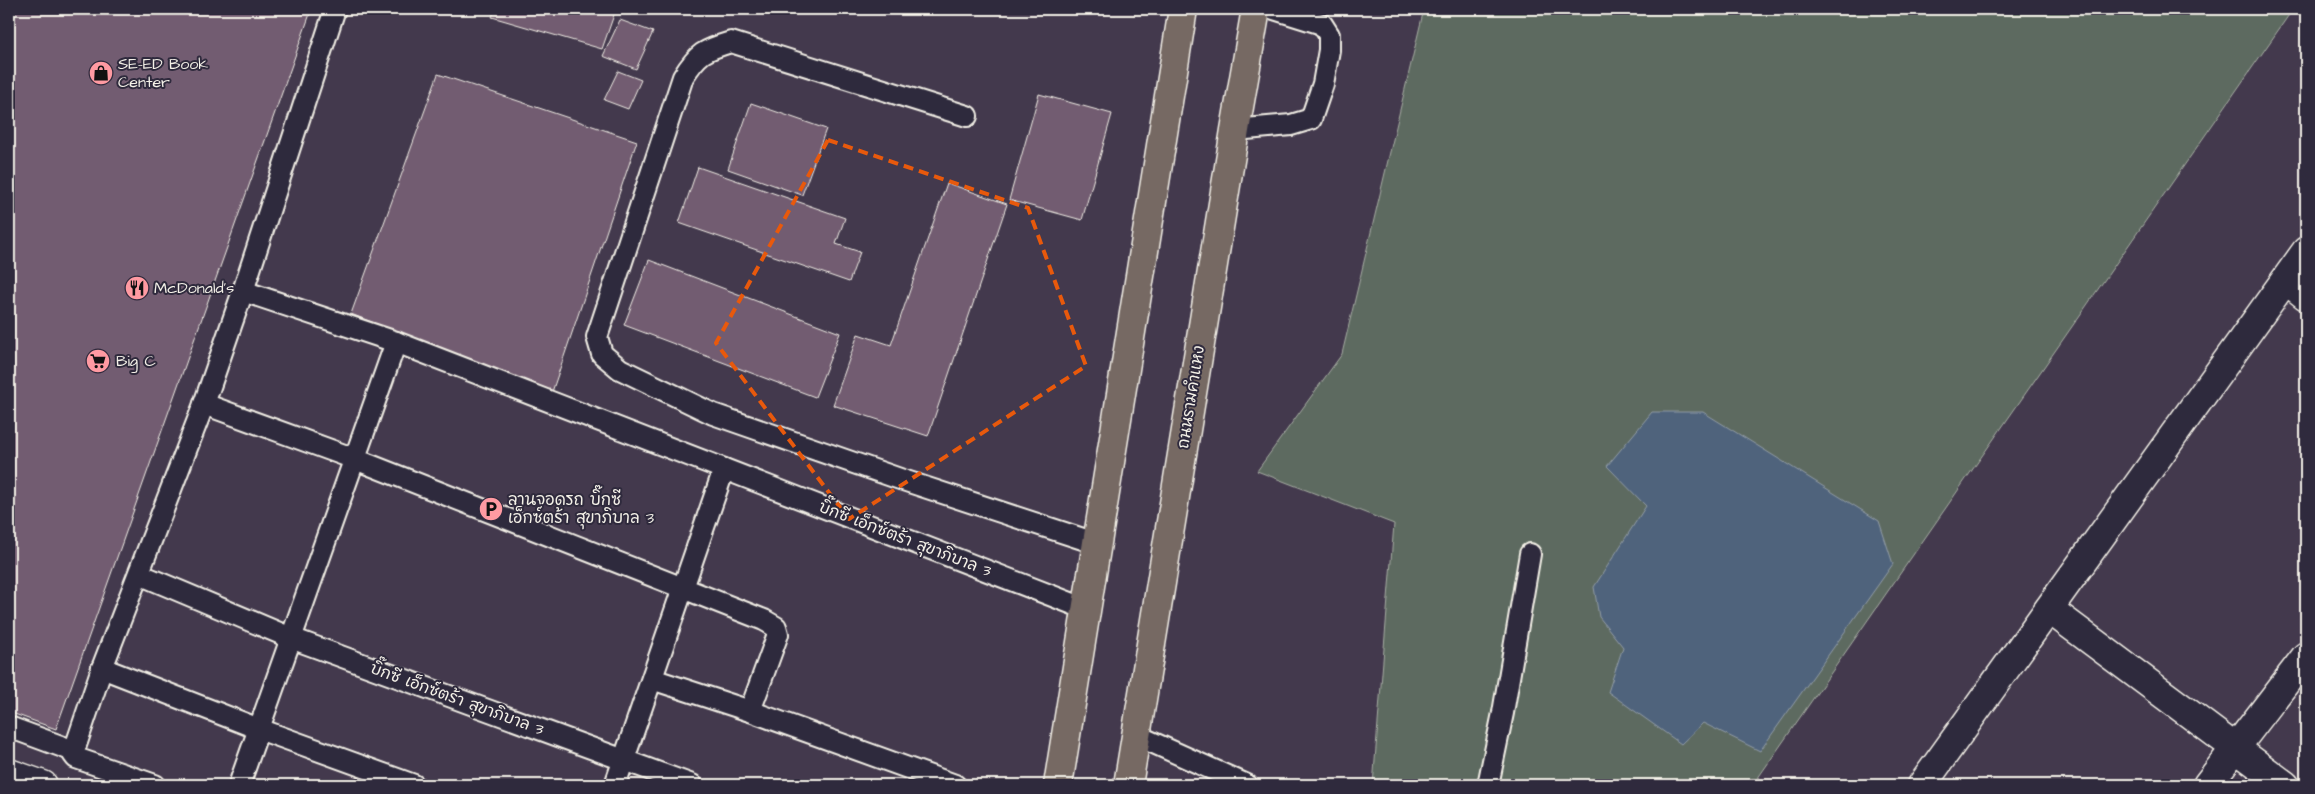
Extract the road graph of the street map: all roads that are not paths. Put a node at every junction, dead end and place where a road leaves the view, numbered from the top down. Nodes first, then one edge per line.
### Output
1 (334, 9) edge
2 (1183, 9) edge
3 (1256, 9) edge
4 (1274, 9) edge
5 (967, 116) dead end
6 (1235, 130) junction
7 (2306, 251) edge
8 (2296, 288) edge
9 (243, 291) junction
10 (396, 342) junction
11 (204, 404) junction
12 (355, 459) junction
13 (724, 469) junction
14 (1096, 543) junction
15 (1530, 554) dead end
16 (139, 574) junction
17 (684, 586) junction
18 (1086, 609) junction
19 (2049, 609) junction
20 (291, 638) junction
21 (2306, 656) edge
22 (102, 668) junction
23 (652, 679) junction
24 (750, 711) junction
25 (9, 727) edge
26 (259, 729) junction
27 (1136, 735) junction
28 (2235, 748) junction
29 (74, 750) junction
30 (623, 760) junction
31 (9, 773) edge
32 (43, 785) edge
33 (155, 785) edge
34 (238, 785) edge
35 (414, 785) edge
36 (615, 785) edge
37 (692, 785) edge
38 (956, 785) edge
39 (1058, 785) edge
40 (1128, 785) edge
41 (1247, 785) edge
42 (1488, 785) edge
43 (1922, 785) edge
44 (2206, 785) edge
45 (2285, 785) edge

1 - 9 lane
2 - 14 main road
3 - 6 main road, ถนนรามคำแหง
4 - 6 lane
5 - 14 lane
6 - 27 main road, ถนนรามคำแหง
7 - 8 street
8 - 19 street
9 - 10 lane, บิ๊กซี เอ็กซ์ตร้า สุขาภิบาล 3
9 - 11 lane
10 - 12 lane
10 - 13 lane, บิ๊กซี เอ็กซ์ตร้า สุขาภิบาล 3
11 - 12 lane
11 - 16 lane
12 - 17 lane
12 - 20 lane
13 - 17 lane
13 - 18 lane, บิ๊กซี เอ็กซ์ตร้า สุขาภิบาล 3
14 - 18 main road
15 - 42 lane
16 - 20 lane, บิ๊กซี เอ็กซ์ตร้า สุขาภิบาล 3
16 - 22 lane
17 - 23 lane
17 - 24 lane
18 - 39 main road
19 - 28 street
19 - 43 street
20 - 26 lane
20 - 30 lane, บิ๊กซี เอ็กซ์ตร้า สุขาภิบาล 3
21 - 28 street
22 - 26 lane
22 - 29 lane
23 - 24 lane
23 - 30 lane
24 - 38 lane
25 - 29 lane
26 - 34 lane
26 - 35 lane
27 - 40 main road, ถนนรามคำแหง
27 - 41 lane
28 - 44 street
28 - 45 street
29 - 33 lane
30 - 36 lane
30 - 37 lane, บิ๊กซี เอ็กซ์ตร้า สุขาภิบาล 3
31 - 32 street

